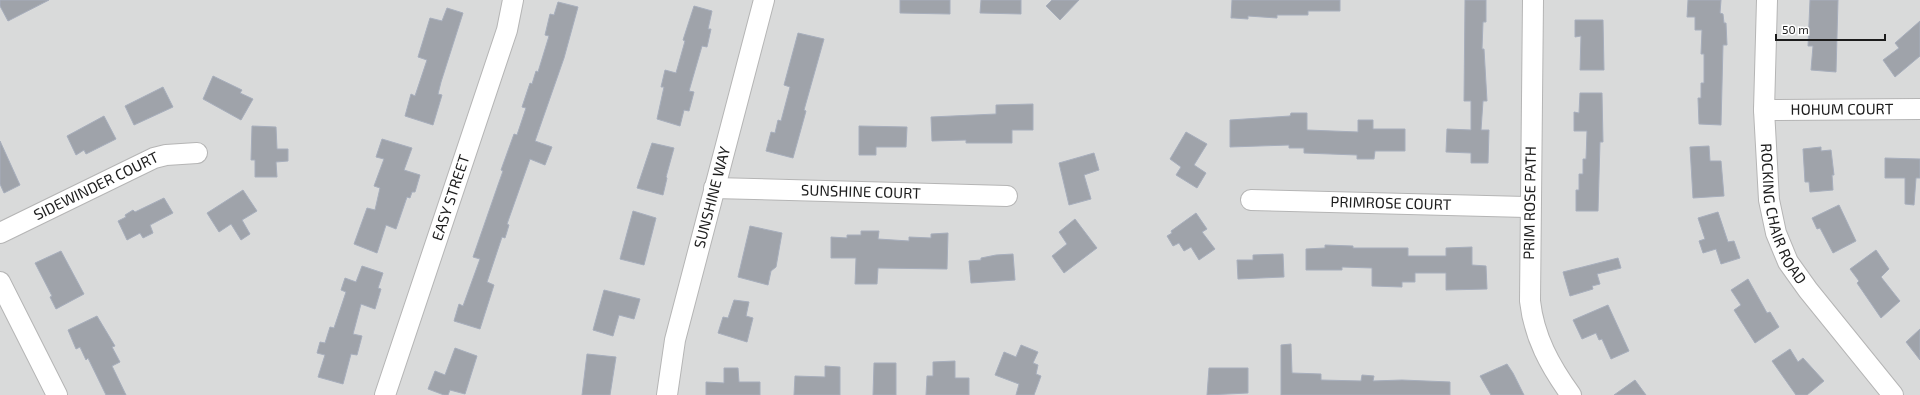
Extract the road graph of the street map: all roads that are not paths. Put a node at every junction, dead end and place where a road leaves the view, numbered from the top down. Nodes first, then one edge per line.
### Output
1 (513, 0) edge
2 (764, 0) edge
3 (1533, 0) edge
4 (1767, 0) edge
5 (1920, 108) edge
6 (1764, 110) junction
7 (197, 153) dead end
8 (714, 188) junction
9 (1007, 196) dead end
10 (1251, 200) dead end
11 (1530, 206) junction
12 (0, 233) edge
13 (0, 282) edge
14 (57, 395) edge
15 (385, 395) edge
16 (667, 395) edge
17 (1571, 395) edge
18 (1893, 395) edge

1 - 15 street, EASY STREET
2 - 8 street, SUNSHINE WAY
3 - 11 street, PRIM ROSE PATH
4 - 6 street, ROCKING CHAIR ROAD
5 - 6 street, HOHUM COURT
6 - 18 street, ROCKING CHAIR ROAD
7 - 12 street, SIDEWINDER COURT
8 - 9 street, SUNSHINE COURT
8 - 16 street, SUNSHINE WAY
10 - 11 street, PRIMROSE COURT
11 - 17 street, PRIM ROSE PATH
13 - 14 street

